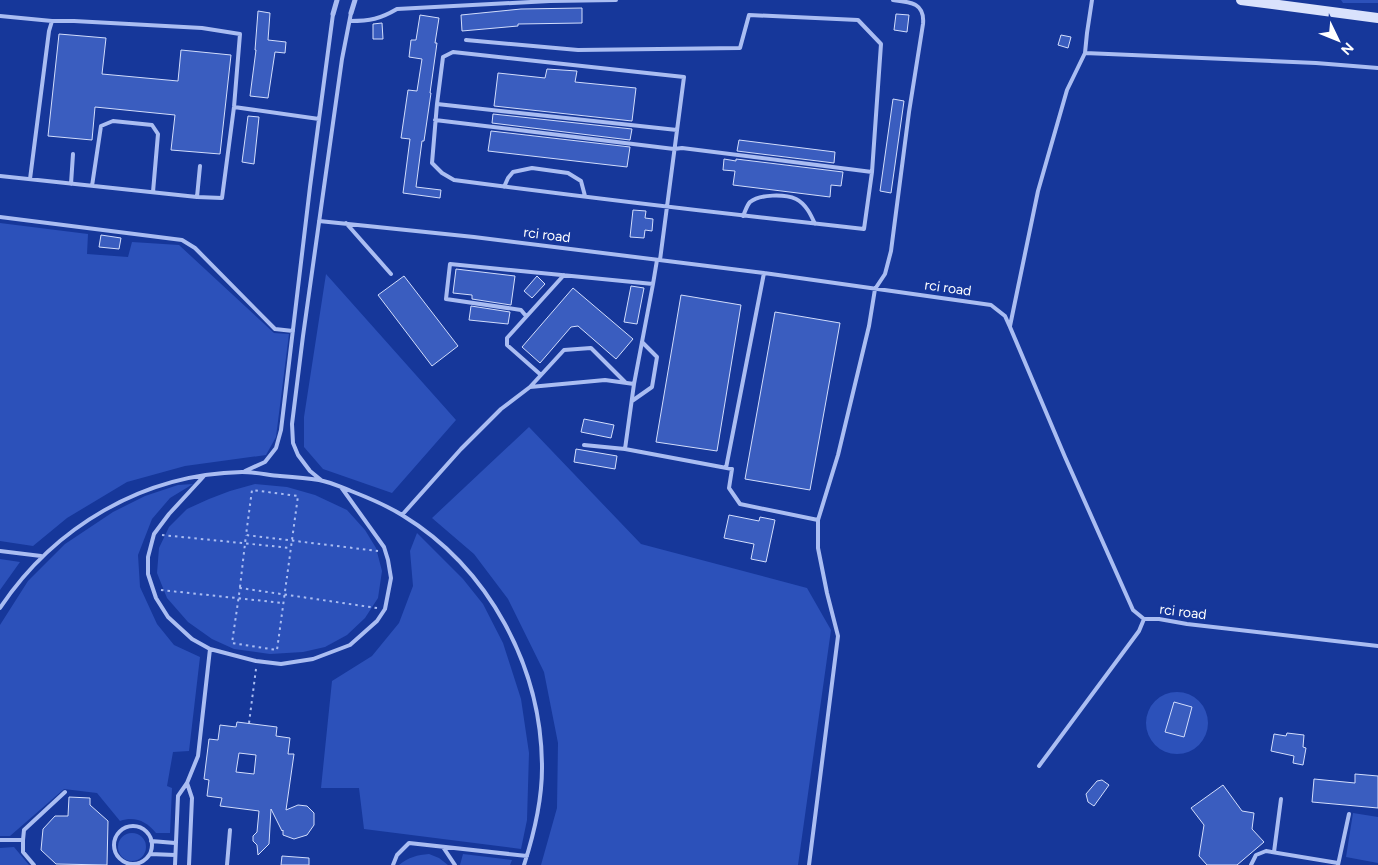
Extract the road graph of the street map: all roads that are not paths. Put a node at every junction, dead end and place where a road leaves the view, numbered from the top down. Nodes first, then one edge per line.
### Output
1 (337, 0) edge
2 (355, 0) edge
3 (616, 0) edge
4 (893, 0) edge
5 (1092, 0) edge
6 (1241, 0) edge
7 (352, 13) joint
8 (333, 14) joint
9 (0, 16) edge
10 (1378, 18) edge
11 (52, 21) junction
12 (350, 21) junction
13 (466, 40) dead end
14 (1085, 53) junction
15 (1378, 68) edge
16 (437, 104) junction
17 (234, 107) junction
18 (319, 119) junction
19 (435, 120) junction
20 (677, 130) junction
21 (674, 149) junction
22 (73, 154) dead end
23 (200, 166) dead end
24 (872, 172) junction
25 (0, 176) edge
26 (30, 179) junction
27 (71, 184) junction
28 (92, 186) junction
29 (504, 186) junction
30 (153, 192) junction
31 (585, 196) junction
32 (197, 197) junction
33 (666, 206) junction
34 (743, 216) junction
35 (0, 217) edge
36 (319, 221) junction
37 (345, 223) junction
38 (815, 224) junction
39 (658, 260) junction
40 (764, 273) junction
41 (391, 274) dead end
42 (564, 275) junction
43 (653, 284) junction
44 (875, 289) junction
45 (526, 316) junction
46 (1010, 327) junction
47 (293, 330) junction
48 (642, 342) junction
49 (541, 375) junction
50 (626, 383) junction
51 (634, 384) junction
52 (530, 387) junction
53 (632, 402) junction
54 (584, 445) dead end
55 (625, 449) junction
56 (726, 468) junction
57 (243, 472) junction
58 (205, 475) junction
59 (321, 480) junction
60 (341, 487) junction
61 (402, 515) junction
62 (818, 520) junction
63 (0, 551) edge
64 (41, 556) junction
65 (0, 608) edge
66 (1144, 619) junction
67 (1378, 646) edge
68 (210, 649) junction
69 (1039, 766) dead end
70 (187, 783) junction
71 (65, 792) dead end
72 (1281, 799) dead end
73 (1349, 814) dead end
74 (230, 830) dead end
75 (0, 840) edge
76 (23, 840) junction
77 (151, 841) junction
78 (175, 843) junction
79 (442, 847) junction
80 (1274, 852) junction
81 (150, 854) junction
82 (175, 855) junction
83 (527, 856) junction
84 (125, 864) edge
85 (1338, 864) edge
86 (34, 865) edge
87 (175, 865) edge
88 (189, 865) edge
89 (227, 865) edge
90 (393, 865) edge
91 (455, 865) edge
92 (524, 865) edge
93 (809, 865) edge
94 (1251, 865) edge

1 - 8 street
2 - 7 street
3 - 12 lane
4 - 44 lane
5 - 14 lane
6 - 10 street
7 - 12 lane
8 - 18 lane
9 - 11 lane
11 - 17 lane
11 - 26 lane
12 - 36 lane
13 - 24 lane
14 - 15 lane
14 - 46 lane
16 - 19 lane
16 - 20 lane
16 - 20 lane
17 - 18 lane
17 - 32 lane
18 - 47 lane
19 - 21 lane
19 - 29 lane
20 - 21 lane
21 - 24 lane
21 - 33 lane
22 - 27 lane
23 - 32 lane
24 - 38 lane
25 - 26 lane
26 - 27 lane
27 - 28 lane
28 - 30 lane
28 - 30 lane
29 - 31 lane
29 - 31 lane
30 - 32 lane
31 - 33 lane
33 - 34 lane
33 - 39 lane
34 - 38 lane
34 - 38 lane
35 - 47 lane
36 - 37 lane, rci road
36 - 59 lane
37 - 39 lane, rci road
37 - 41 lane
39 - 40 lane, rci road
39 - 43 lane
40 - 44 lane, rci road
40 - 56 lane
42 - 43 lane
42 - 45 lane
42 - 45 lane
43 - 48 lane
44 - 46 lane, rci road
44 - 62 lane
45 - 49 lane
46 - 66 lane, rci road
47 - 57 lane
48 - 51 lane
48 - 53 lane
49 - 50 lane
49 - 52 lane
50 - 51 lane
50 - 52 lane
51 - 53 lane
52 - 61 lane
53 - 55 lane
54 - 55 lane
55 - 56 lane
56 - 62 lane
57 - 58 lane
57 - 59 lane
58 - 64 lane
58 - 68 lane
59 - 60 lane
60 - 61 lane
60 - 68 lane
61 - 83 lane
62 - 93 lane
63 - 64 lane
64 - 65 lane
66 - 67 lane, rci road
66 - 69 lane
68 - 70 lane
70 - 78 lane
70 - 88 lane
71 - 76 lane
72 - 80 lane
73 - 85 lane
74 - 89 lane
75 - 76 lane
76 - 86 lane
77 - 78 lane
77 - 81 lane
77 - 84 lane
78 - 82 lane
79 - 83 lane
79 - 90 lane
79 - 91 lane
80 - 85 lane
80 - 94 lane
81 - 82 lane
81 - 84 lane
82 - 87 lane
83 - 92 lane

